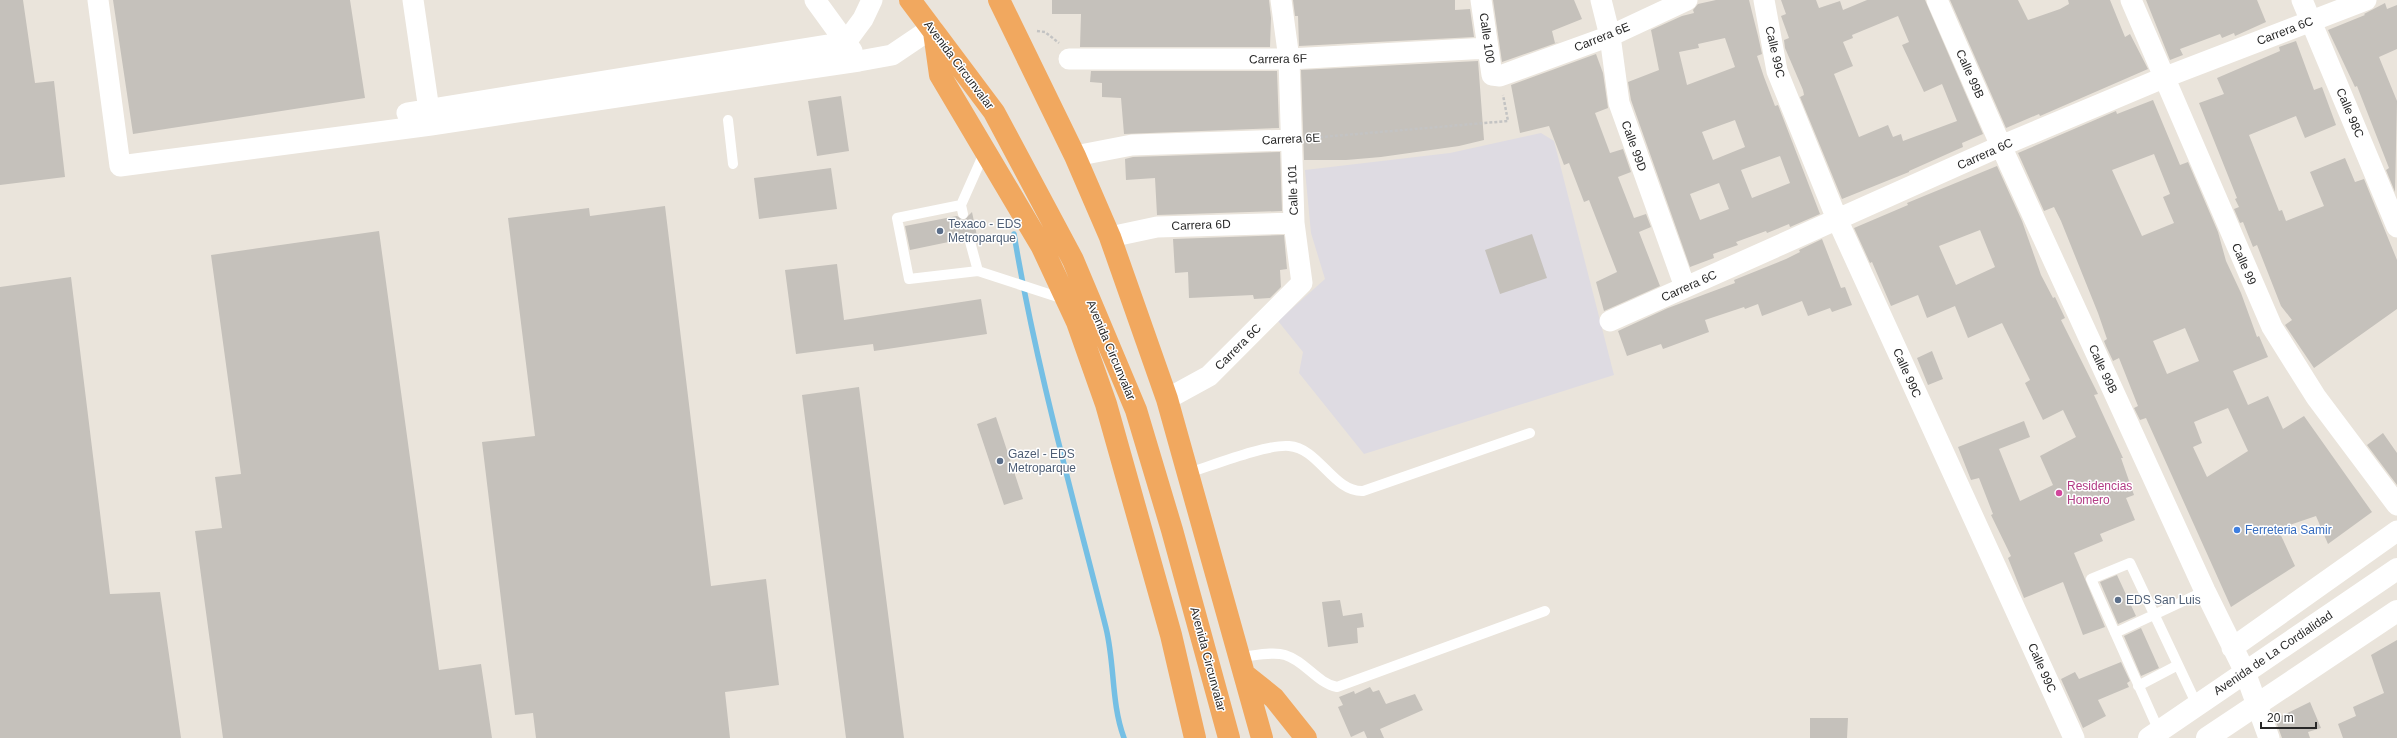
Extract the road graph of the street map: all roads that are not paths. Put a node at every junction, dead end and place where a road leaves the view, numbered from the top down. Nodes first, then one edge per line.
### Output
1 (98, 0) edge
2 (413, 0) edge
3 (815, 0) edge
4 (872, 0) edge
5 (910, 0) edge
6 (999, 0) edge
7 (1281, 0) edge
8 (1481, 0) edge
9 (1601, 0) edge
10 (1686, 0) edge
11 (1764, 0) edge
12 (1937, 0) edge
13 (2130, 0) edge
14 (2302, 0) edge
15 (2366, 0) edge
16 (2311, 21) junction
17 (933, 29) junction
18 (1610, 36) junction
19 (846, 42) junction
20 (1488, 48) junction
21 (1069, 59) road end
22 (1289, 59) junction
23 (859, 62) junction
24 (1496, 76) joint
25 (2163, 78) junction
26 (430, 117) junction
27 (728, 120) dead end
28 (1291, 140) junction
29 (2001, 146) junction
30 (985, 150) junction
31 (1075, 156) junction
32 (733, 164) dead end
33 (1837, 219) junction
34 (1294, 223) junction
35 (2397, 227) edge
36 (1110, 237) junction
37 (969, 238) dead end
38 (978, 271) junction
39 (1302, 283) joint
40 (1685, 287) junction
41 (1066, 299) junction
42 (1610, 321) dead end
43 (1167, 399) junction
44 (1530, 433) dead end
45 (1188, 473) junction
46 (2397, 505) edge
47 (1172, 530) junction
48 (2397, 530) edge
49 (2397, 568) edge
50 (2205, 591) junction
51 (1164, 609) junction
52 (1546, 611) dead end
53 (2397, 611) edge
54 (2154, 616) junction
55 (2115, 633) junction
56 (1171, 635) junction
57 (2232, 648) junction
58 (2178, 665) junction
59 (1242, 666) junction
60 (2244, 672) junction
61 (2138, 686) junction
62 (2197, 705) junction
63 (2257, 705) junction
64 (1221, 707) junction
65 (2154, 735) edge
66 (1195, 738) edge
67 (1229, 738) edge
68 (1262, 738) edge
69 (1306, 738) edge
70 (2074, 738) edge
71 (2207, 738) edge
72 (2269, 738) edge

1 - 26 street
2 - 26 street
3 - 19 street
4 - 19 street
5 - 17 highway, Avenida Circunvalar
6 - 31 highway
7 - 22 street, Calle 101
8 - 20 street, Calle 100
9 - 18 street, Calle 99D
10 - 18 street, Carrera 6E
11 - 33 street, Calle 99C
12 - 29 street, Calle 99B
13 - 25 street, Calle 99
14 - 16 street, Calle 98C
15 - 16 street, Carrera 6C
16 - 25 street, Carrera 6C
16 - 35 street, Calle 98C
17 - 23 street
17 - 30 highway
17 - 47 highway, Avenida Circunvalar
18 - 24 street, Carrera 6E
18 - 40 street, Calle 99D
19 - 23 street
19 - 26 street
20 - 22 street, Carrera 6F
20 - 24 street, Calle 100
21 - 22 street, Carrera 6F
22 - 28 street, Calle 101
23 - 26 street
25 - 29 street, Carrera 6C
25 - 46 street, Calle 99
27 - 32 lane
28 - 31 street, Carrera 6E
28 - 34 street, Calle 101
29 - 33 street, Carrera 6C
29 - 50 street, Calle 99B
30 - 38 lane
30 - 41 highway
31 - 36 highway
33 - 40 street, Carrera 6C
33 - 70 street, Calle 99C
34 - 36 street, Carrera 6D
34 - 39 street, Calle 101
36 - 43 highway
37 - 38 lane
38 - 41 lane
39 - 43 street, Carrera 6C
40 - 42 street, Carrera 6C
41 - 51 highway
43 - 45 highway
44 - 45 lane
45 - 59 highway
47 - 51 highway
47 - 64 highway, Avenida Circunvalar
48 - 57 street
49 - 60 main road, Avenida de La Cordialidad
50 - 54 lane
50 - 57 street, Calle 99B
51 - 56 highway
52 - 59 lane
53 - 63 main road
54 - 55 lane
54 - 55 lane
54 - 58 lane
55 - 61 lane
56 - 64 highway
56 - 66 highway
57 - 60 street, Calle 99B
58 - 61 lane
58 - 62 lane
59 - 68 highway
59 - 69 highway
60 - 62 main road, Avenida de La Cordialidad
60 - 63 street, Calle 99B
61 - 65 lane
62 - 65 main road, Avenida de La Cordialidad
63 - 71 main road
63 - 72 street, Calle 99B
64 - 67 highway, Avenida Circunvalar

